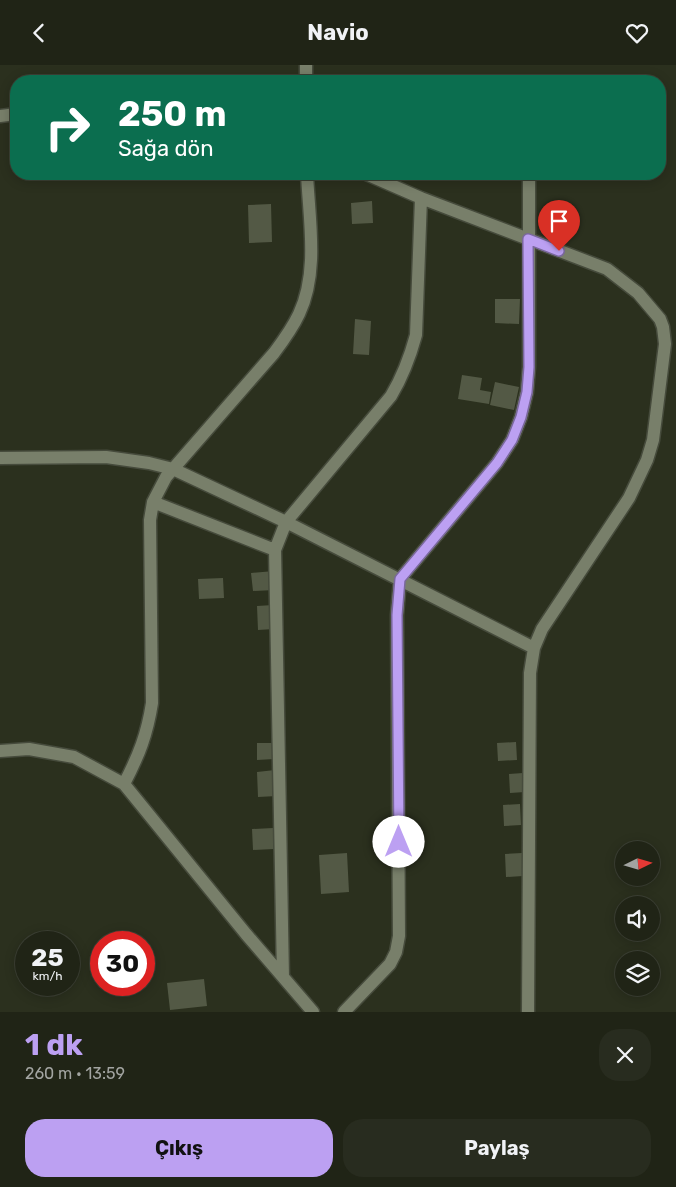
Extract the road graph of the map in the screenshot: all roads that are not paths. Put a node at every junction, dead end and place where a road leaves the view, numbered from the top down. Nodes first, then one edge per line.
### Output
1 (307, 180) edge
2 (380, 180) edge
3 (528, 180) edge
4 (421, 198) junction
5 (528, 239) junction
6 (0, 458) edge
7 (173, 469) junction
8 (153, 502) junction
9 (286, 522) junction
10 (275, 550) junction
11 (400, 579) junction
12 (534, 648) junction
13 (0, 751) edge
14 (124, 784) junction
15 (283, 977) junction
16 (313, 1012) edge
17 (344, 1012) edge
18 (528, 1012) edge

1 - 7 street
2 - 4 street
3 - 5 street
4 - 5 street
4 - 9 street
5 - 11 street
5 - 12 street
6 - 7 street
7 - 8 street
7 - 9 street
8 - 10 street
8 - 14 street
9 - 10 street
9 - 11 street
10 - 15 street
11 - 12 street
11 - 17 street
12 - 18 street
13 - 14 street
14 - 15 street
15 - 16 street

